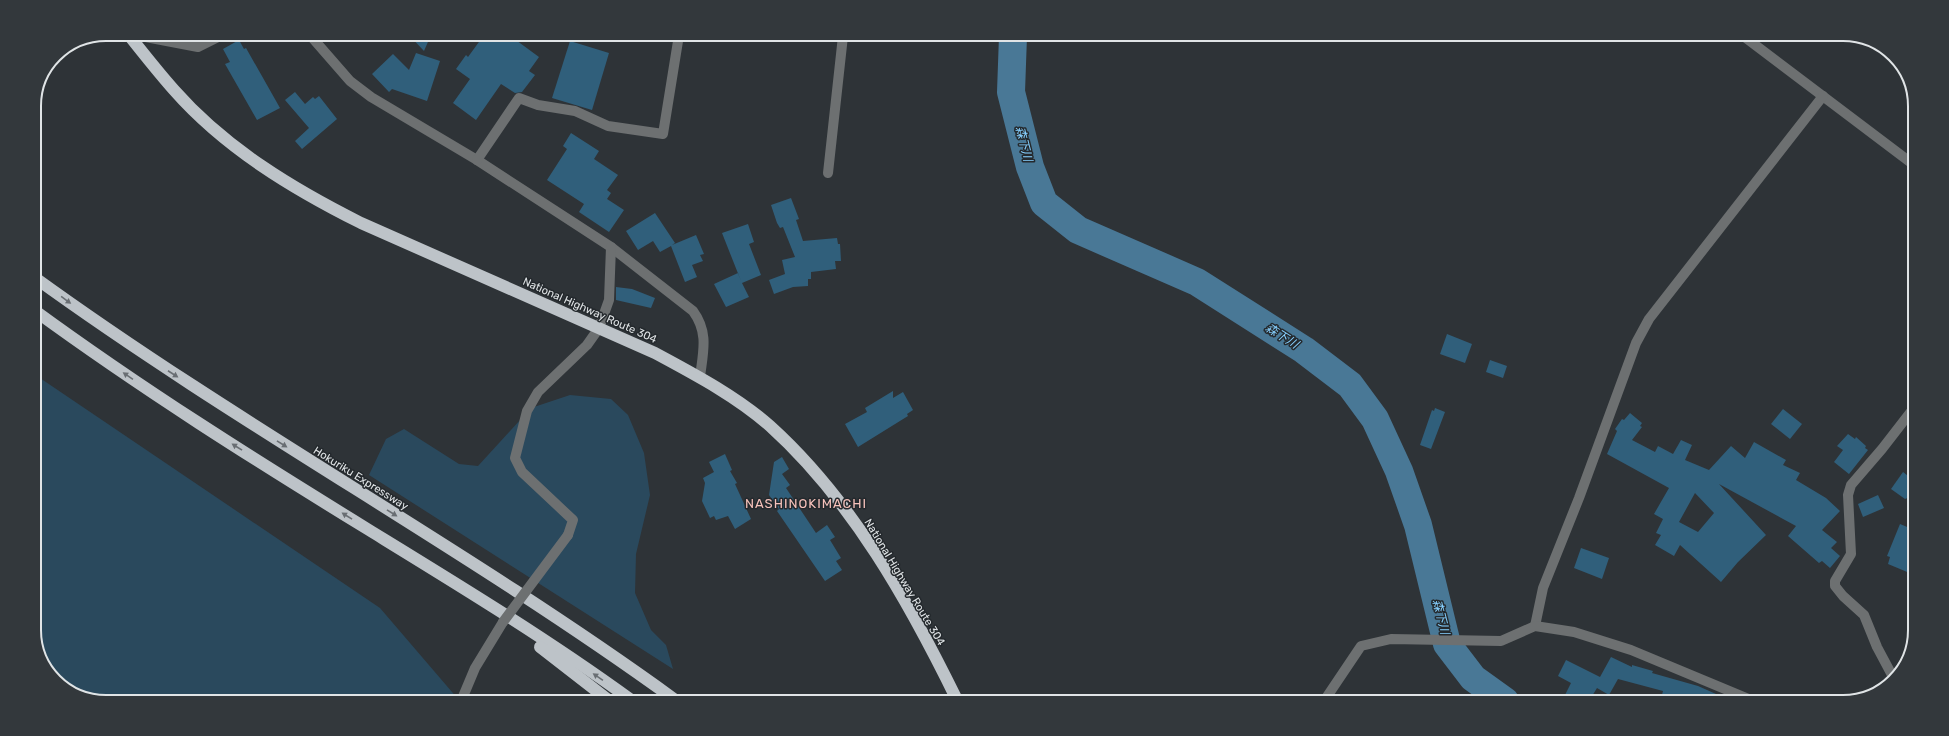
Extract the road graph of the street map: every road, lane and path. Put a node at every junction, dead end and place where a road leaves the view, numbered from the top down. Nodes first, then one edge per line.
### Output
1 (135, 41) edge
2 (166, 41) edge
3 (210, 41) edge
4 (316, 41) edge
5 (678, 41) edge
6 (843, 41) edge
7 (1750, 41) edge
8 (1823, 96) junction
9 (477, 160) junction
10 (1908, 160) edge
11 (828, 173) dead end
12 (611, 247) junction
13 (41, 282) edge
14 (41, 315) edge
15 (599, 328) junction
16 (700, 377) junction
17 (1908, 416) edge
18 (369, 530) junction
19 (1536, 626) junction
20 (1891, 673) edge
21 (464, 695) edge
22 (601, 695) edge
23 (624, 695) edge
24 (668, 695) edge
25 (954, 695) edge
26 (1328, 695) edge
27 (1739, 695) edge

1 - 15 highway, National Highway Route 304
2 - 3 street
4 - 9 street
5 - 9 street
6 - 11 street
7 - 8 street
8 - 10 street
8 - 19 street
9 - 12 street
12 - 15 street
12 - 16 street
13 -> 24 highway, Hokuriku Expressway
18 -> 14 highway
15 - 16 highway, National Highway Route 304
15 - 21 street, bridge
16 - 25 highway, National Highway Route 304
17 - 20 street
18 - 22 highway
23 -> 18 highway
19 - 26 street
19 - 27 street

